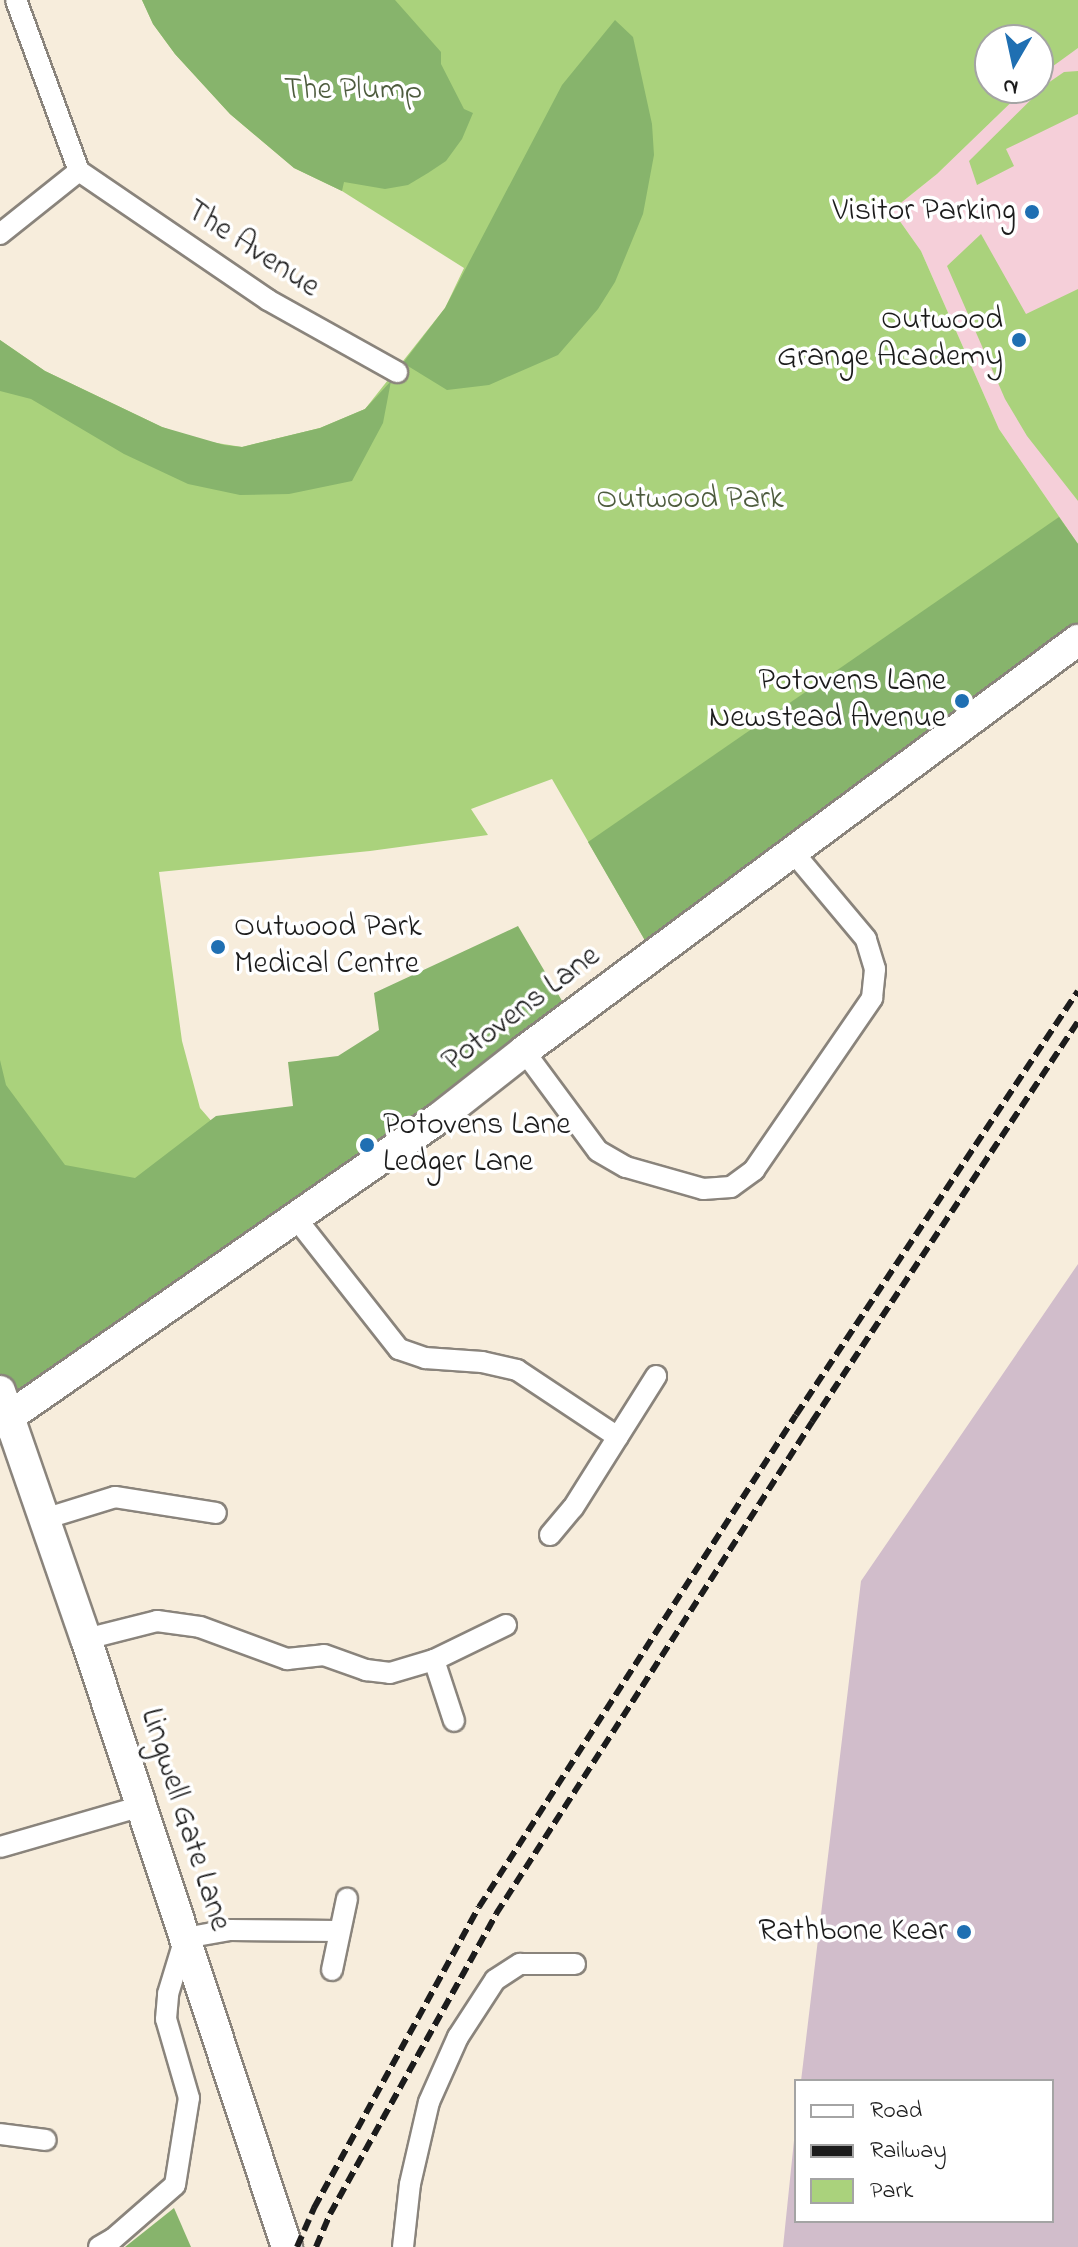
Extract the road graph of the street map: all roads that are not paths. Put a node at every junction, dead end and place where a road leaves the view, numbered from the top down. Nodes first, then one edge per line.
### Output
1 (16, 0) edge
2 (79, 171) junction
3 (0, 234) edge
4 (397, 372) dead end
5 (1078, 640) edge
6 (793, 852) junction
7 (524, 1051) junction
8 (295, 1217) junction
9 (656, 1376) dead end
10 (3, 1410) edge
11 (618, 1437) junction
12 (216, 1513) dead end
13 (44, 1519) junction
14 (550, 1535) dead end
15 (506, 1625) dead end
16 (86, 1639) junction
17 (434, 1660) junction
18 (454, 1721) dead end
19 (142, 1806) junction
20 (0, 1847) edge
21 (347, 1899) dead end
22 (338, 1931) junction
23 (185, 1938) junction
24 (575, 1964) dead end
25 (332, 1970) dead end
26 (0, 2134) edge
27 (46, 2140) dead end
28 (282, 2233) edge
29 (99, 2247) edge
30 (403, 2247) edge

1 - 2 street
2 - 3 street
2 - 4 street, The Avenue
5 - 6 street, Potovens Lane
6 - 7 street, Potovens Lane
6 - 7 street
7 - 8 street, Potovens Lane
8 - 10 street, Potovens Lane
8 - 11 street
9 - 11 street
10 - 13 street, Lingwell Gate Lane
11 - 14 street
12 - 13 street
13 - 16 street, Lingwell Gate Lane
15 - 17 street
16 - 17 street
16 - 19 street, Lingwell Gate Lane
17 - 18 street
19 - 20 street
19 - 23 street, Lingwell Gate Lane
21 - 22 street
22 - 23 street
22 - 25 street
23 - 28 street, Lingwell Gate Lane
23 - 29 street
24 - 30 street
26 - 27 street

